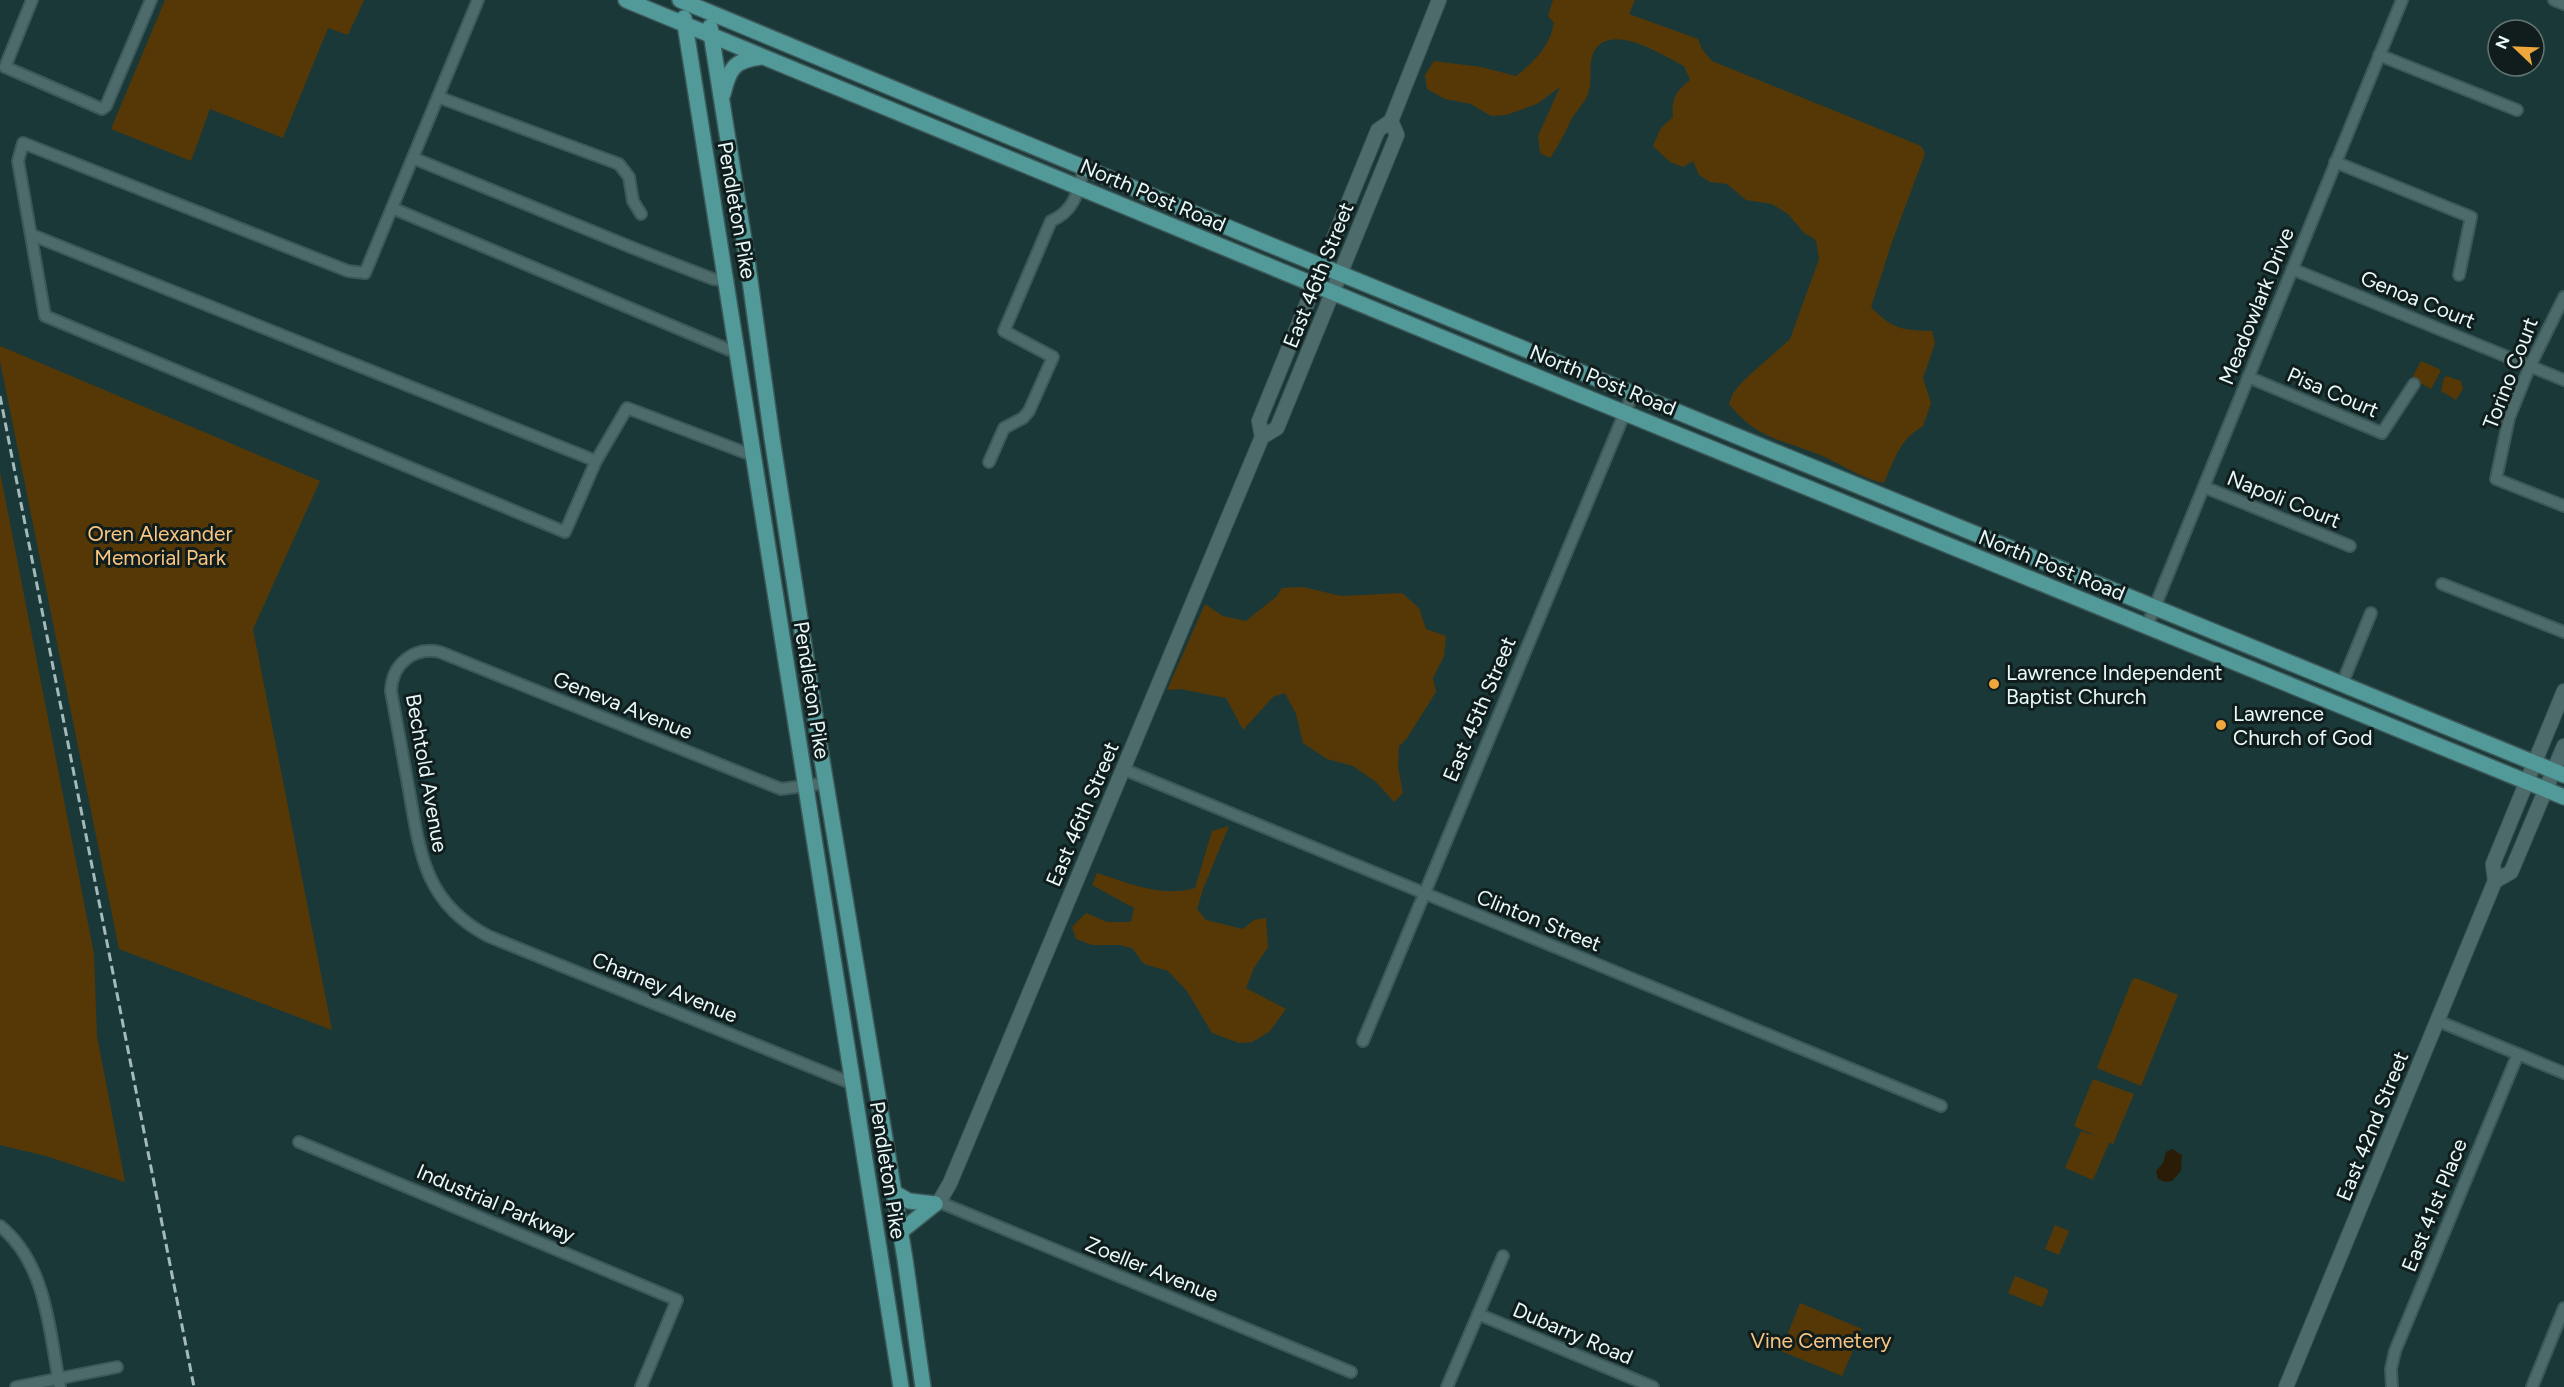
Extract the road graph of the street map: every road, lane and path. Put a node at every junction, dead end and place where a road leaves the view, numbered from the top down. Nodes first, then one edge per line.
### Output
1 (32, 0) edge
2 (151, 0) edge
3 (478, 0) edge
4 (626, 0) edge
5 (681, 0) edge
6 (1439, 0) edge
7 (2402, 0) edge
8 (2554, 0) edge
9 (2564, 4) edge
10 (707, 6) edge
11 (685, 25) junction
12 (711, 35) junction
13 (2379, 55) junction
14 (762, 56) junction
15 (438, 97) junction
16 (721, 100) junction
17 (2517, 110) dead end
18 (1391, 121) junction
19 (413, 158) junction
20 (2335, 162) junction
21 (1084, 168) junction
22 (1079, 188) junction
23 (392, 208) junction
24 (641, 213) dead end
25 (32, 235) junction
26 (1322, 267) junction
27 (2292, 269) junction
28 (1341, 274) junction
29 (2459, 275) dead end
30 (728, 281) junction
31 (1315, 285) junction
32 (1333, 293) junction
33 (2564, 297) edge
34 (739, 354) junction
35 (2530, 366) junction
36 (2248, 377) junction
37 (2564, 380) edge
38 (2414, 384) dead end
39 (1633, 393) junction
40 (1625, 412) junction
41 (1262, 437) junction
42 (754, 456) junction
43 (596, 461) junction
44 (989, 462) dead end
45 (2204, 487) junction
46 (2564, 506) edge
47 (2350, 546) dead end
48 (2442, 584) dead end
49 (2155, 607) junction
50 (2371, 613) dead end
51 (2147, 626) junction
52 (2564, 632) edge
53 (407, 658) joint
54 (2342, 684) junction
55 (2564, 691) edge
56 (2564, 747) edge
57 (2535, 764) junction
58 (1123, 769) junction
59 (2559, 773) edge
60 (826, 783) junction
61 (2527, 783) junction
62 (805, 787) junction
63 (2546, 790) junction
64 (2564, 797) edge
65 (2495, 880) junction
66 (1423, 894) junction
67 (465, 922) joint
68 (2438, 1021) junction
69 (1363, 1041) dead end
70 (2518, 1054) junction
71 (2564, 1073) edge
72 (853, 1084) junction
73 (1941, 1106) dead end
74 (299, 1142) dead end
75 (893, 1192) junction
76 (938, 1203) junction
77 (0, 1226) edge
78 (900, 1232) junction
79 (1503, 1256) dead end
80 (2564, 1308) edge
81 (1478, 1314) junction
82 (117, 1367) dead end
83 (1351, 1372) dead end
84 (59, 1383) edge
85 (16, 1387) edge
86 (641, 1387) edge
87 (901, 1387) edge
88 (923, 1387) edge
89 (1447, 1387) edge
90 (1653, 1387) edge
91 (2286, 1387) edge
92 (2392, 1387) edge
93 (2532, 1387) edge

1 - 2 street
3 - 15 street
4 - 11 main road, North Post Road
5 - 10 main road, North Post Road
5 - 11 main road, Pendleton Pike
6 - 18 street, East 46th Street
7 - 13 street, Meadowlark Drive
8 - 9 street
10 - 12 main road, Pendleton Pike
10 - 21 main road, North Post Road
11 - 12 main road, North Post Road
11 - 30 main road, Pendleton Pike
12 - 14 main road, North Post Road
12 - 16 main road, Pendleton Pike
13 - 17 street
13 - 20 street, Meadowlark Drive
14 - 16 main road
14 - 22 main road, North Post Road
15 - 19 street
15 - 24 street
16 - 60 main road, Pendleton Pike
18 - 26 street, East 46th Street
18 - 28 street, East 46th Street
19 - 23 street
19 - 30 street
20 - 27 street, Meadowlark Drive
20 - 29 street
21 - 22 street
21 - 26 main road, North Post Road
22 - 31 main road, North Post Road
22 - 44 street
23 - 25 street
23 - 34 street
25 - 43 street
25 - 43 street
26 - 28 main road, North Post Road
26 - 31 street, East 46th Street
27 - 35 street, Genoa Court
27 - 36 street, Meadowlark Drive
28 - 32 street, East 46th Street
28 - 39 main road, North Post Road
30 - 34 main road, Pendleton Pike
31 - 32 main road, North Post Road
31 - 41 street, East 46th Street
32 - 40 main road, North Post Road
32 - 41 street, East 46th Street
33 - 35 street, Torino Court
34 - 42 main road, Pendleton Pike
35 - 37 street, Genoa Court
35 - 46 street, Torino Court
36 - 38 street, Pisa Court
36 - 45 street, Meadowlark Drive
39 - 40 street, East 45th Street
39 - 49 main road, North Post Road
40 - 51 main road, North Post Road
40 - 66 street, East 45th Street
41 - 58 street, East 46th Street
42 - 43 street
42 - 62 main road, Pendleton Pike
45 - 47 street, Napoli Court
45 - 49 street, Meadowlark Drive
48 - 52 street
49 - 51 street, Meadowlark Drive
49 - 54 main road, North Post Road
50 - 54 street
51 - 61 main road, North Post Road
53 - 62 street, Geneva Avenue
53 - 67 street, Bechtold Avenue
54 - 57 main road, North Post Road
55 - 57 street, East 42nd Street
56 - 59 street, East 42nd Street
57 - 59 main road, North Post Road
57 - 61 street, East 42nd Street
58 - 66 street, Clinton Street
58 - 76 street, East 46th Street
59 - 63 street, East 42nd Street
60 - 62 street, Geneva Avenue
60 - 75 main road, Pendleton Pike
61 - 63 main road, North Post Road
61 - 65 street, East 42nd Street
62 - 72 main road, Pendleton Pike
63 - 64 main road, North Post Road
63 - 65 street, East 42nd Street
65 - 68 street, East 42nd Street
66 - 69 street, East 45th Street
66 - 73 street, Clinton Street
67 - 72 street, Charney Avenue
68 - 70 street
68 - 91 street, East 42nd Street
70 - 71 street
70 - 92 street, East 41st Place
72 - 87 main road, Pendleton Pike
74 - 86 street, Industrial Parkway
75 - 76 main road
75 - 78 main road, Pendleton Pike
76 - 78 main road
76 - 83 street, Zoeller Avenue
77 - 84 street
78 - 88 main road, Pendleton Pike
79 - 81 street
80 - 93 street
81 - 89 street
81 - 90 street, Dubarry Road
82 - 84 street
84 - 85 street

